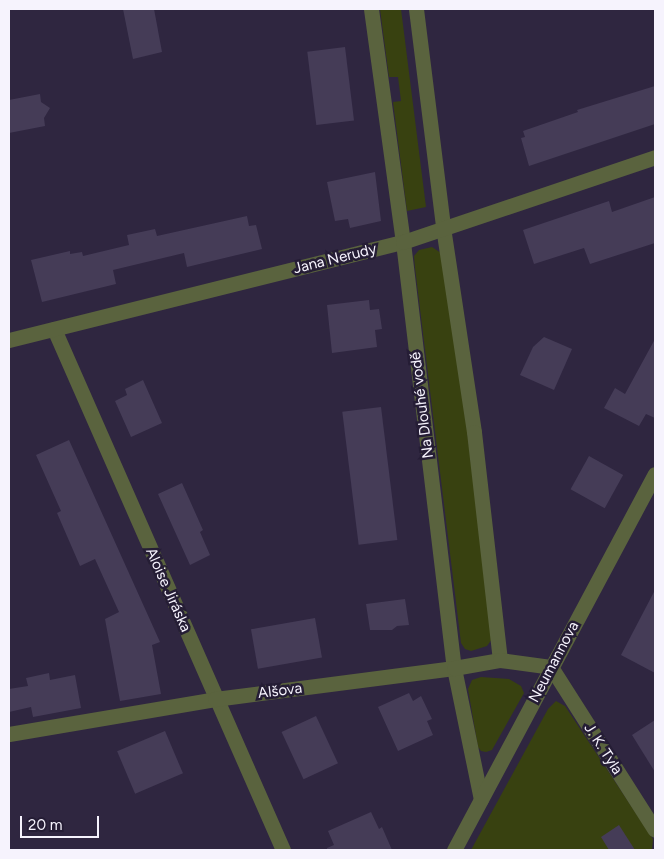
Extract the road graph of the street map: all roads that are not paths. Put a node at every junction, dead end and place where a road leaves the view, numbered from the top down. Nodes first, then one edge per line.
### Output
1 (371, 9) edge
2 (416, 9) edge
3 (655, 157) edge
4 (444, 227) junction
5 (403, 242) junction
6 (54, 330) junction
7 (9, 340) edge
8 (655, 474) edge
9 (500, 660) junction
10 (551, 667) junction
11 (454, 668) junction
12 (215, 699) junction
13 (9, 734) edge
14 (481, 799) junction
15 (655, 830) edge
16 (284, 850) edge
17 (454, 850) edge

1 - 5 street, Na Dlouhé vodě
2 - 4 street
3 - 4 street, Jana Nerudy
4 - 5 street, Jana Nerudy
4 - 9 street
5 - 6 street, Jana Nerudy
5 - 11 street, Na Dlouhé vodě
6 - 7 street, Jana Nerudy
6 - 12 street, Aloise Jiráska
8 - 10 street, Neumannova
9 - 10 street, Alšova
9 - 11 street, Alšova
10 - 14 street, Neumannova
10 - 15 street, J. K. Tyla
11 - 12 street, Alšova
11 - 14 street, Na Dlouhé vodě
12 - 13 street, Alšova
12 - 16 street, Aloise Jiráska
14 - 17 street, Neumannova

